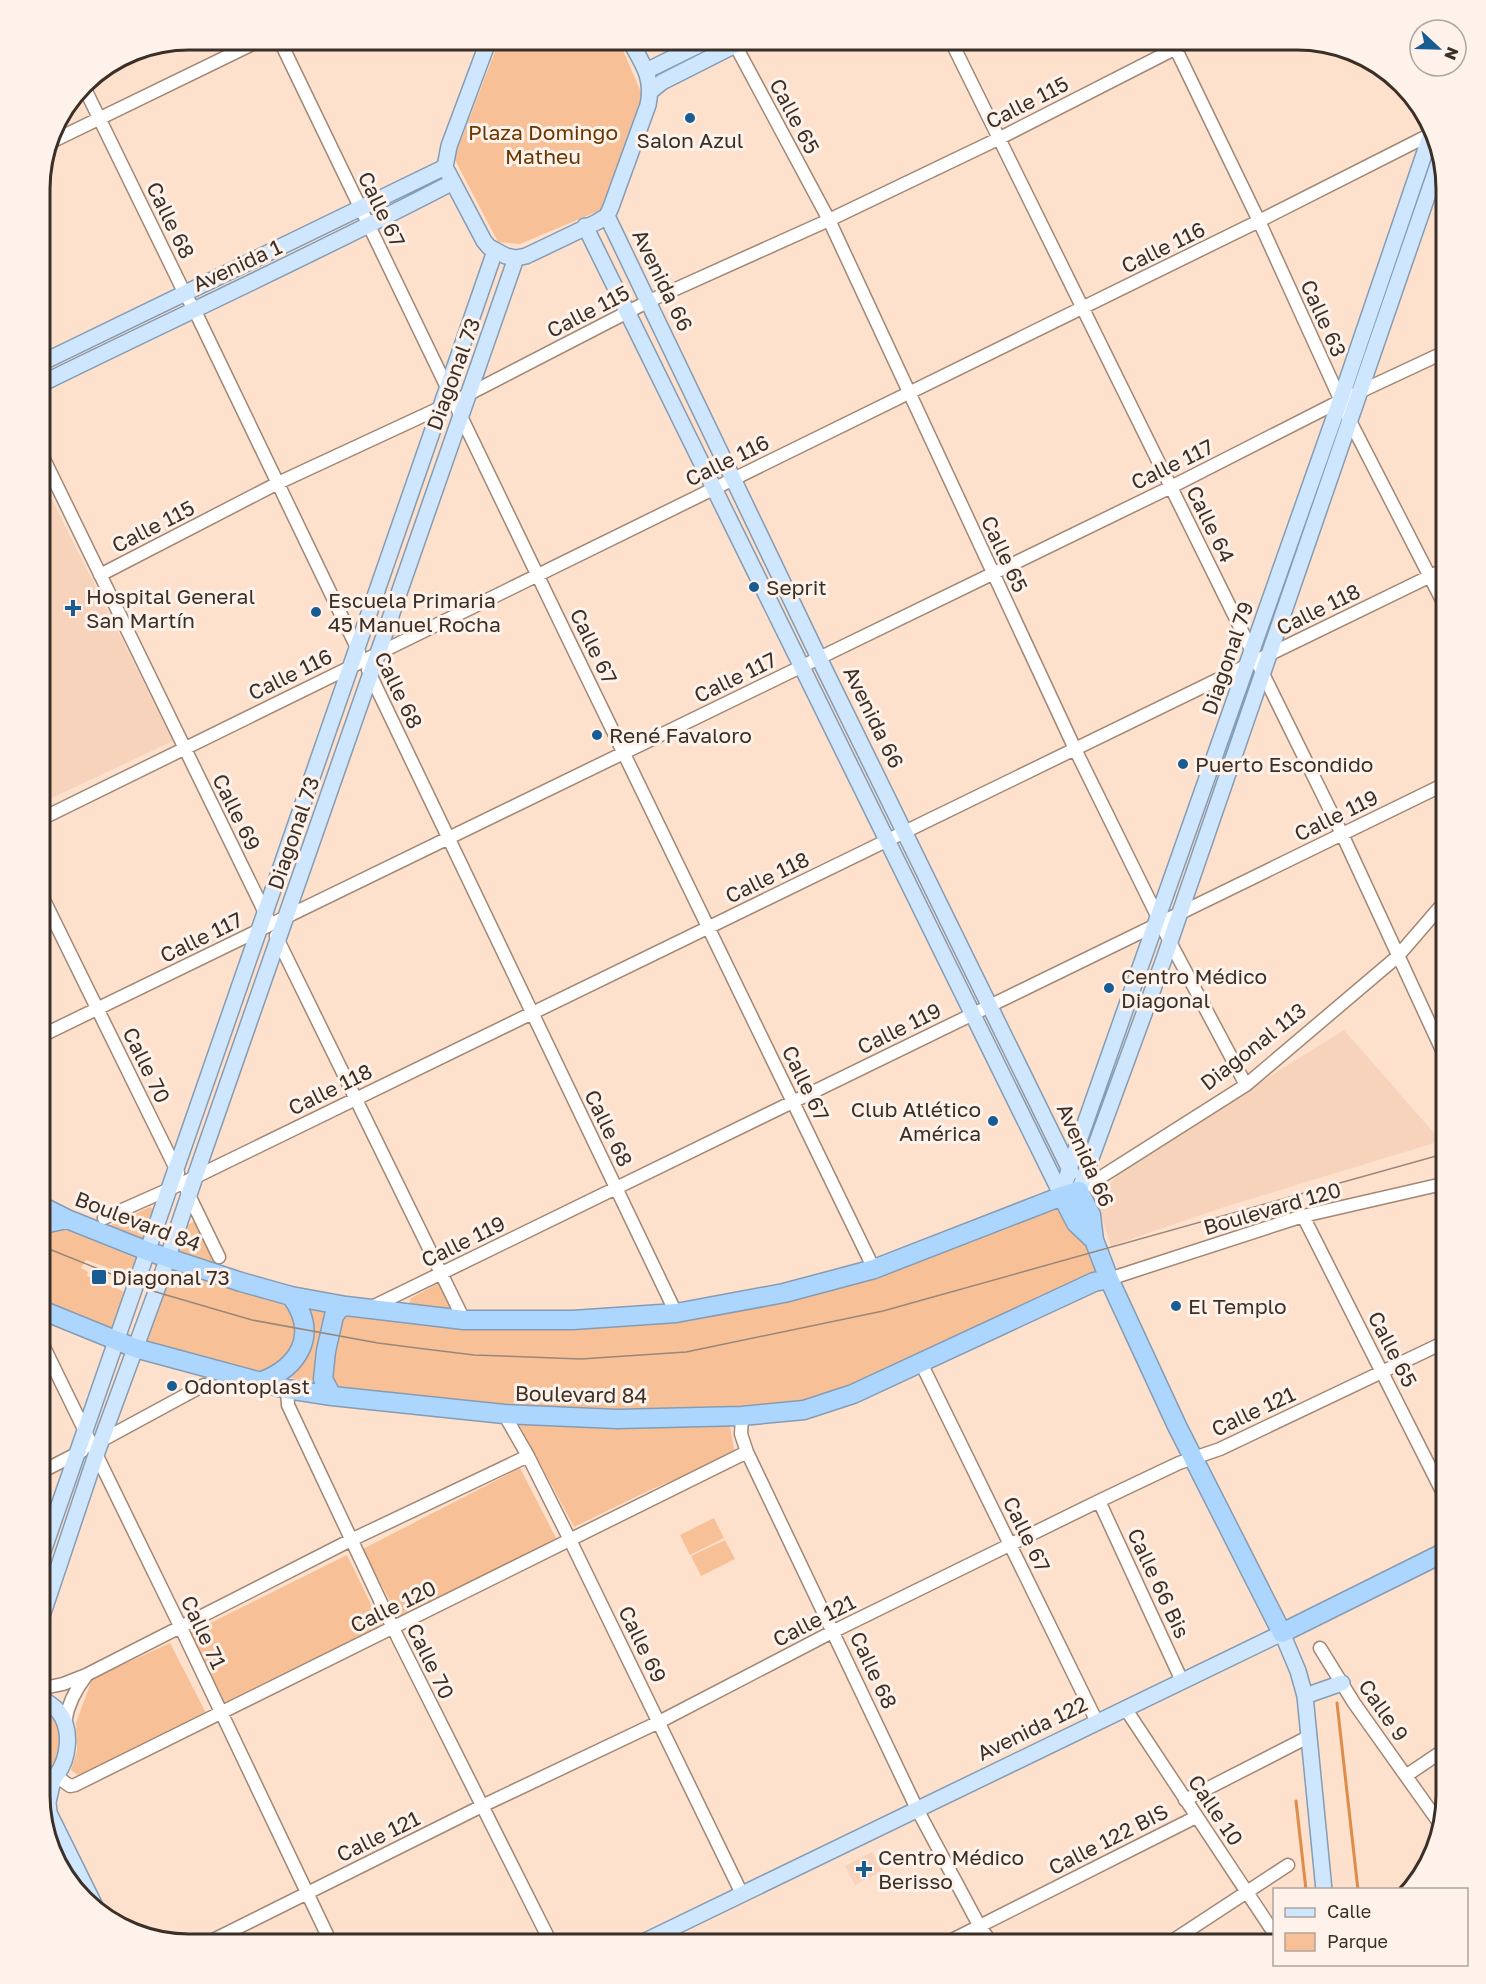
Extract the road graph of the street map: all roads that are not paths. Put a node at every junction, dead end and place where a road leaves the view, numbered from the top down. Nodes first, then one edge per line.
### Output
1 (241, 50) edge
2 (284, 50) edge
3 (485, 50) edge
4 (635, 50) edge
5 (689, 50) edge
6 (721, 50) edge
7 (743, 50) edge
8 (955, 50) edge
9 (1163, 50) edge
10 (1177, 50) edge
11 (646, 71) junction
12 (651, 91) junction
13 (87, 93) edge
14 (100, 119) junction
15 (1426, 135) edge
16 (59, 138) edge
17 (998, 140) junction
18 (1428, 140) edge
19 (445, 166) junction
20 (1435, 173) edge
21 (453, 182) junction
22 (360, 210) junction
23 (607, 216) junction
24 (828, 220) junction
25 (1259, 222) junction
26 (368, 226) junction
27 (585, 226) junction
28 (495, 251) junction
29 (516, 258) junction
30 (185, 294) junction
31 (648, 301) junction
32 (194, 309) junction
33 (1081, 309) junction
34 (628, 313) junction
35 (1436, 356) edge
36 (50, 359) edge
37 (50, 381) edge
38 (447, 387) junction
39 (1360, 392) junction
40 (908, 393) junction
41 (1340, 401) junction
42 (461, 403) junction
43 (440, 408) junction
44 (1350, 421) junction
45 (50, 472) edge
46 (734, 478) junction
47 (278, 483) junction
48 (1171, 487) junction
49 (714, 488) junction
50 (993, 573) junction
51 (1436, 573) edge
52 (538, 574) junction
53 (100, 575) junction
54 (1430, 576) junction
55 (1436, 588) edge
56 (378, 653) junction
57 (1270, 654) junction
58 (357, 658) junction
59 (819, 658) junction
60 (1254, 664) junction
61 (801, 667) junction
62 (370, 675) junction
63 (183, 748) junction
64 (1075, 749) junction
65 (624, 753) junction
66 (1436, 788) edge
67 (50, 814) edge
68 (905, 831) junction
69 (1342, 834) junction
70 (448, 838) junction
71 (887, 840) junction
72 (1436, 912) edge
73 (50, 913) edge
74 (1180, 913) junction
75 (286, 917) junction
76 (1157, 922) junction
77 (264, 923) junction
78 (708, 927) junction
79 (278, 940) junction
80 (1170, 942) junction
81 (1397, 957) junction
82 (990, 1005) junction
83 (97, 1009) junction
84 (532, 1013) junction
85 (973, 1014) junction
86 (50, 1032) edge
87 (1436, 1038) edge
88 (1246, 1085) junction
89 (356, 1098) junction
90 (793, 1102) junction
91 (175, 1168) junction
92 (1069, 1169) junction
93 (189, 1185) junction
94 (1436, 1186) edge
95 (616, 1188) junction
96 (168, 1190) junction
97 (1071, 1194) junction
98 (50, 1210) edge
99 (1303, 1216) junction
100 (104, 1218) dead end
101 (67, 1219) junction
102 (50, 1223) edge
103 (147, 1251) junction
104 (219, 1257) dead end
105 (167, 1258) junction
106 (874, 1269) junction
107 (442, 1273) junction
108 (1110, 1279) junction
109 (291, 1296) junction
110 (346, 1306) junction
111 (369, 1308) junction
112 (676, 1313) junction
113 (50, 1314) edge
114 (464, 1320) junction
115 (115, 1341) junction
116 (1436, 1346) edge
117 (135, 1348) junction
118 (50, 1359) edge
119 (921, 1363) junction
120 (1382, 1371) junction
121 (260, 1382) junction
122 (204, 1385) dead end
123 (287, 1389) junction
124 (332, 1396) junction
125 (504, 1414) junction
126 (742, 1416) junction
127 (85, 1431) junction
128 (96, 1447) junction
129 (747, 1452) junction
130 (77, 1454) junction
131 (528, 1456) junction
132 (1192, 1458) junction
133 (50, 1468) edge
134 (1436, 1479) edge
135 (1099, 1501) junction
136 (50, 1531) edge
137 (351, 1540) junction
138 (570, 1540) junction
139 (1011, 1546) junction
140 (1436, 1556) edge
141 (50, 1591) edge
142 (181, 1628) junction
143 (393, 1628) junction
144 (834, 1631) junction
145 (1282, 1633) junction
146 (1320, 1648) dead end
147 (86, 1675) junction
148 (1182, 1681) junction
149 (1342, 1683) junction
150 (50, 1687) edge
151 (1305, 1696) junction
152 (50, 1705) edge
153 (1125, 1708) junction
154 (221, 1713) junction
155 (65, 1722) junction
156 (659, 1722) junction
157 (1097, 1722) junction
158 (1310, 1736) junction
159 (1436, 1755) edge
160 (1407, 1775) junction
161 (54, 1778) junction
162 (50, 1781) edge
163 (50, 1794) edge
164 (1185, 1800) junction
165 (482, 1806) junction
166 (917, 1809) junction
167 (1196, 1816) junction
168 (1435, 1816) edge
169 (52, 1819) edge
170 (1288, 1865) dead end
171 (1324, 1888) edge
172 (88, 1891) edge
173 (1248, 1891) junction
174 (307, 1893) junction
175 (742, 1894) junction
176 (980, 1927) junction
177 (1273, 1930) edge
178 (225, 1934) edge
179 (327, 1934) edge
180 (546, 1934) edge
181 (660, 1934) edge
182 (965, 1934) edge
183 (985, 1934) edge
184 (1183, 1934) edge

1 - 14 street
2 - 22 street, Calle 67
3 - 19 main road
4 - 11 main road
5 - 11 main road
6 - 12 main road
7 - 24 street, Calle 65
8 - 17 street, Calle 64
9 - 17 street, Calle 115
10 - 25 street, Calle 63
11 - 12 main road
12 - 23 main road
13 - 14 street, Calle 68
14 - 16 street
14 - 30 street, Calle 68
15 - 25 street, Calle 116
17 - 24 street, Calle 115
17 - 33 street, Calle 64
18 - 41 main road, Diagonal 79
19 - 21 main road
19 - 22 main road, Avenida 1
20 - 39 main road, Diagonal 79
21 - 26 main road, Avenida 1
21 - 28 main road
22 - 26 street, Calle 67
22 - 30 main road, Avenida 1
23 - 27 main road
23 - 31 main road, Avenida 66
24 - 31 street, Calle 115
24 - 40 street, Calle 65
25 - 33 street, Calle 116
25 - 41 street, Calle 63
26 - 32 main road, Avenida 1
26 - 38 street, Calle 67
27 - 29 main road
27 - 34 main road, Avenida 66
28 - 29 main road
28 - 38 main road, Diagonal 73
29 - 42 main road, Diagonal 73
30 - 32 street, Calle 68
30 - 36 main road, Avenida 1
31 - 34 street, Calle 115
31 - 46 main road, Avenida 66
32 - 37 main road, Avenida 1
32 - 47 street, Calle 68
33 - 40 street, Calle 116
33 - 48 street, Calle 64
34 - 42 street, Calle 115
34 - 49 main road, Avenida 66
35 - 39 street, Calle 117
38 - 42 street, Calle 67
38 - 43 main road, Diagonal 73
39 - 41 street, Calle 117
39 - 44 main road, Diagonal 79
40 - 46 street, Calle 116
40 - 50 street, Calle 65
41 - 44 street, Calle 63
41 - 48 street, Calle 117
41 - 60 main road, Diagonal 79
42 - 43 street, Calle 115
42 - 52 street, Calle 67
42 - 56 main road, Diagonal 73
43 - 47 street, Calle 115
43 - 58 main road, Diagonal 73
44 - 54 street, Calle 63
44 - 57 main road, Diagonal 79
45 - 53 street, Calle 69
46 - 49 street, Calle 116
46 - 59 main road, Avenida 66
47 - 53 street, Calle 115
47 - 58 street, Calle 68
48 - 50 street, Calle 117
48 - 60 street, Calle 64
49 - 52 street, Calle 116
49 - 61 main road, Avenida 66
50 - 59 street, Calle 117
50 - 64 street, Calle 65
51 - 54 street, Calle 118
52 - 56 street, Calle 116
52 - 65 street, Calle 67
53 - 63 street, Calle 69
54 - 55 street, Calle 63
54 - 57 street, Calle 118
56 - 58 street, Calle 116
56 - 62 main road, Diagonal 73
57 - 60 main road, Diagonal 79
58 - 62 street, Calle 68
58 - 63 street, Calle 116
58 - 77 main road, Diagonal 73
59 - 61 street, Calle 117
59 - 68 main road, Avenida 66
60 - 64 street, Calle 118
60 - 69 street, Calle 64
60 - 74 main road, Diagonal 79
60 - 76 main road, Diagonal 79
61 - 65 street, Calle 117
61 - 71 main road, Avenida 66
62 - 70 street, Calle 68
62 - 75 main road, Diagonal 73
63 - 67 street, Calle 116
63 - 77 street, Calle 69
64 - 68 street, Calle 118
64 - 76 street, Calle 65
65 - 70 street, Calle 117
65 - 78 street, Calle 67
66 - 69 street, Calle 119
68 - 71 street, Calle 118
68 - 82 main road, Avenida 66
69 - 74 street, Calle 119
69 - 81 street, Calle 64
70 - 75 street, Calle 117
70 - 84 street, Calle 68
71 - 78 street, Calle 118
71 - 85 main road, Avenida 66
72 - 81 street, Diagonal 113
73 - 83 street, Calle 70
74 - 76 street, Calle 119
74 - 80 main road, Diagonal 79
75 - 77 street, Calle 117
75 - 79 main road, Diagonal 73
76 - 80 street, Calle 65
76 - 82 street, Calle 119
76 - 92 main road, Diagonal 79
77 - 79 street, Calle 69
77 - 83 street, Calle 117
77 - 91 main road, Diagonal 73
78 - 84 street, Calle 118
78 - 90 street, Calle 67
79 - 89 street, Calle 69
79 - 93 main road, Diagonal 73
80 - 88 street, Calle 65
80 - 97 main road, Diagonal 79
81 - 87 street, Calle 64
81 - 88 street, Diagonal 113
82 - 85 street, Calle 119
82 - 92 main road, Avenida 66
83 - 86 street, Calle 117
83 - 91 street, Calle 70
84 - 89 street, Calle 118
84 - 95 street, Calle 68
85 - 90 street, Calle 119
85 - 97 main road, Avenida 66
88 - 97 street, Diagonal 113
89 - 93 street, Calle 118
89 - 107 street, Calle 69
90 - 95 street, Calle 119
90 - 106 street, Calle 67
91 - 93 street, Calle 70
91 - 96 main road, Diagonal 73
92 - 97 main road, Diagonal 79
93 - 96 street, Calle 118
93 - 104 street, Calle 70
93 - 105 main road, Diagonal 73
94 - 99 street, Boulevard 120
95 - 107 street, Calle 119
95 - 112 street, Calle 68
96 - 100 street, Calle 118
96 - 103 main road, Diagonal 73
97 - 106 highway, Boulevard 84
97 - 108 highway, Avenida 66
98 - 101 highway, Boulevard 84
99 - 108 street, Boulevard 120
99 - 120 street, Calle 65
101 - 102 highway
101 - 103 highway, Boulevard 84
103 - 105 highway, Boulevard 84
103 - 115 main road, Diagonal 73
105 - 109 highway, Boulevard 84
105 - 117 main road, Diagonal 73
106 - 112 highway, Boulevard 84
107 - 111 street, Calle 119
107 - 114 street, Calle 69
108 - 119 highway, Boulevard 84
108 - 132 highway, Avenida 66
109 - 110 highway, Boulevard 84
109 - 121 highway
110 - 111 highway, Boulevard 84
110 - 124 highway
111 - 114 highway, Boulevard 84
112 - 114 highway, Boulevard 84
113 - 115 highway, Boulevard 84
115 - 117 highway, Boulevard 84
115 - 127 main road, Diagonal 73
116 - 120 street, Calle 121
117 - 121 highway, Boulevard 84
117 - 128 main road, Diagonal 73
118 - 127 street, Calle 71
119 - 126 highway, Boulevard 84
119 - 139 street, Calle 67
120 - 132 street, Calle 121
120 - 134 street, Calle 65
121 - 123 highway, Boulevard 84
122 - 128 street
123 - 124 highway, Boulevard 84
123 - 137 street, Calle 70
124 - 125 highway, Boulevard 84
125 - 126 highway, Boulevard 84
125 - 131 street, Calle 69
126 - 129 street, Calle 68
127 - 128 street, Calle 71
127 - 130 main road, Diagonal 73
128 - 130 street
128 - 141 main road, Diagonal 73
128 - 142 street, Calle 71
129 - 138 street, Calle 120
129 - 144 street, Calle 68
130 - 133 street
130 - 136 main road, Diagonal 73
131 - 137 street
131 - 138 street, Calle 69
132 - 135 street, Calle 121
132 - 145 highway, Avenida 66
135 - 139 street, Calle 121
135 - 148 street, Calle 66 Bis
137 - 142 street
137 - 143 street, Calle 70
138 - 143 street, Calle 120
138 - 156 street, Calle 69
139 - 144 street, Calle 121
139 - 157 street, Calle 67
140 - 145 highway, Avenida 122
142 - 147 street
142 - 154 street, Calle 71
143 - 154 street, Calle 120
143 - 165 street, Calle 70
144 - 156 street, Calle 121
144 - 166 street, Calle 68
145 - 148 main road, Avenida 122
145 - 151 main road
146 - 149 street, Calle 9
147 - 150 street
147 - 155 street
148 - 153 main road, Avenida 122
149 - 151 main road
149 - 160 street, Calle 9
151 - 158 main road
152 - 155 main road
153 - 157 main road, Avenida 122
153 - 164 street, Calle 10
154 - 161 street, Calle 120
154 - 174 street, Calle 71
155 - 161 main road
156 - 165 street, Calle 121
156 - 175 street, Calle 69
157 - 166 main road, Avenida 122
158 - 164 street, Calle 122 BIS
158 - 171 main road
159 - 160 street
160 - 168 street, Calle 9
161 - 162 main road
161 - 163 main road
164 - 167 street, Calle 10
165 - 174 street, Calle 121
165 - 180 street, Calle 70
166 - 175 main road, Avenida 122
166 - 176 street, Calle 68
167 - 173 street, Calle 10
167 - 176 street, Calle 122 BIS
169 - 172 main road
170 - 173 street
173 - 177 street, Calle 10
173 - 184 street
174 - 178 street, Calle 121
174 - 179 street, Calle 71
175 - 181 main road, Avenida 122
176 - 182 street, Calle 122 BIS
176 - 183 street, Calle 68

